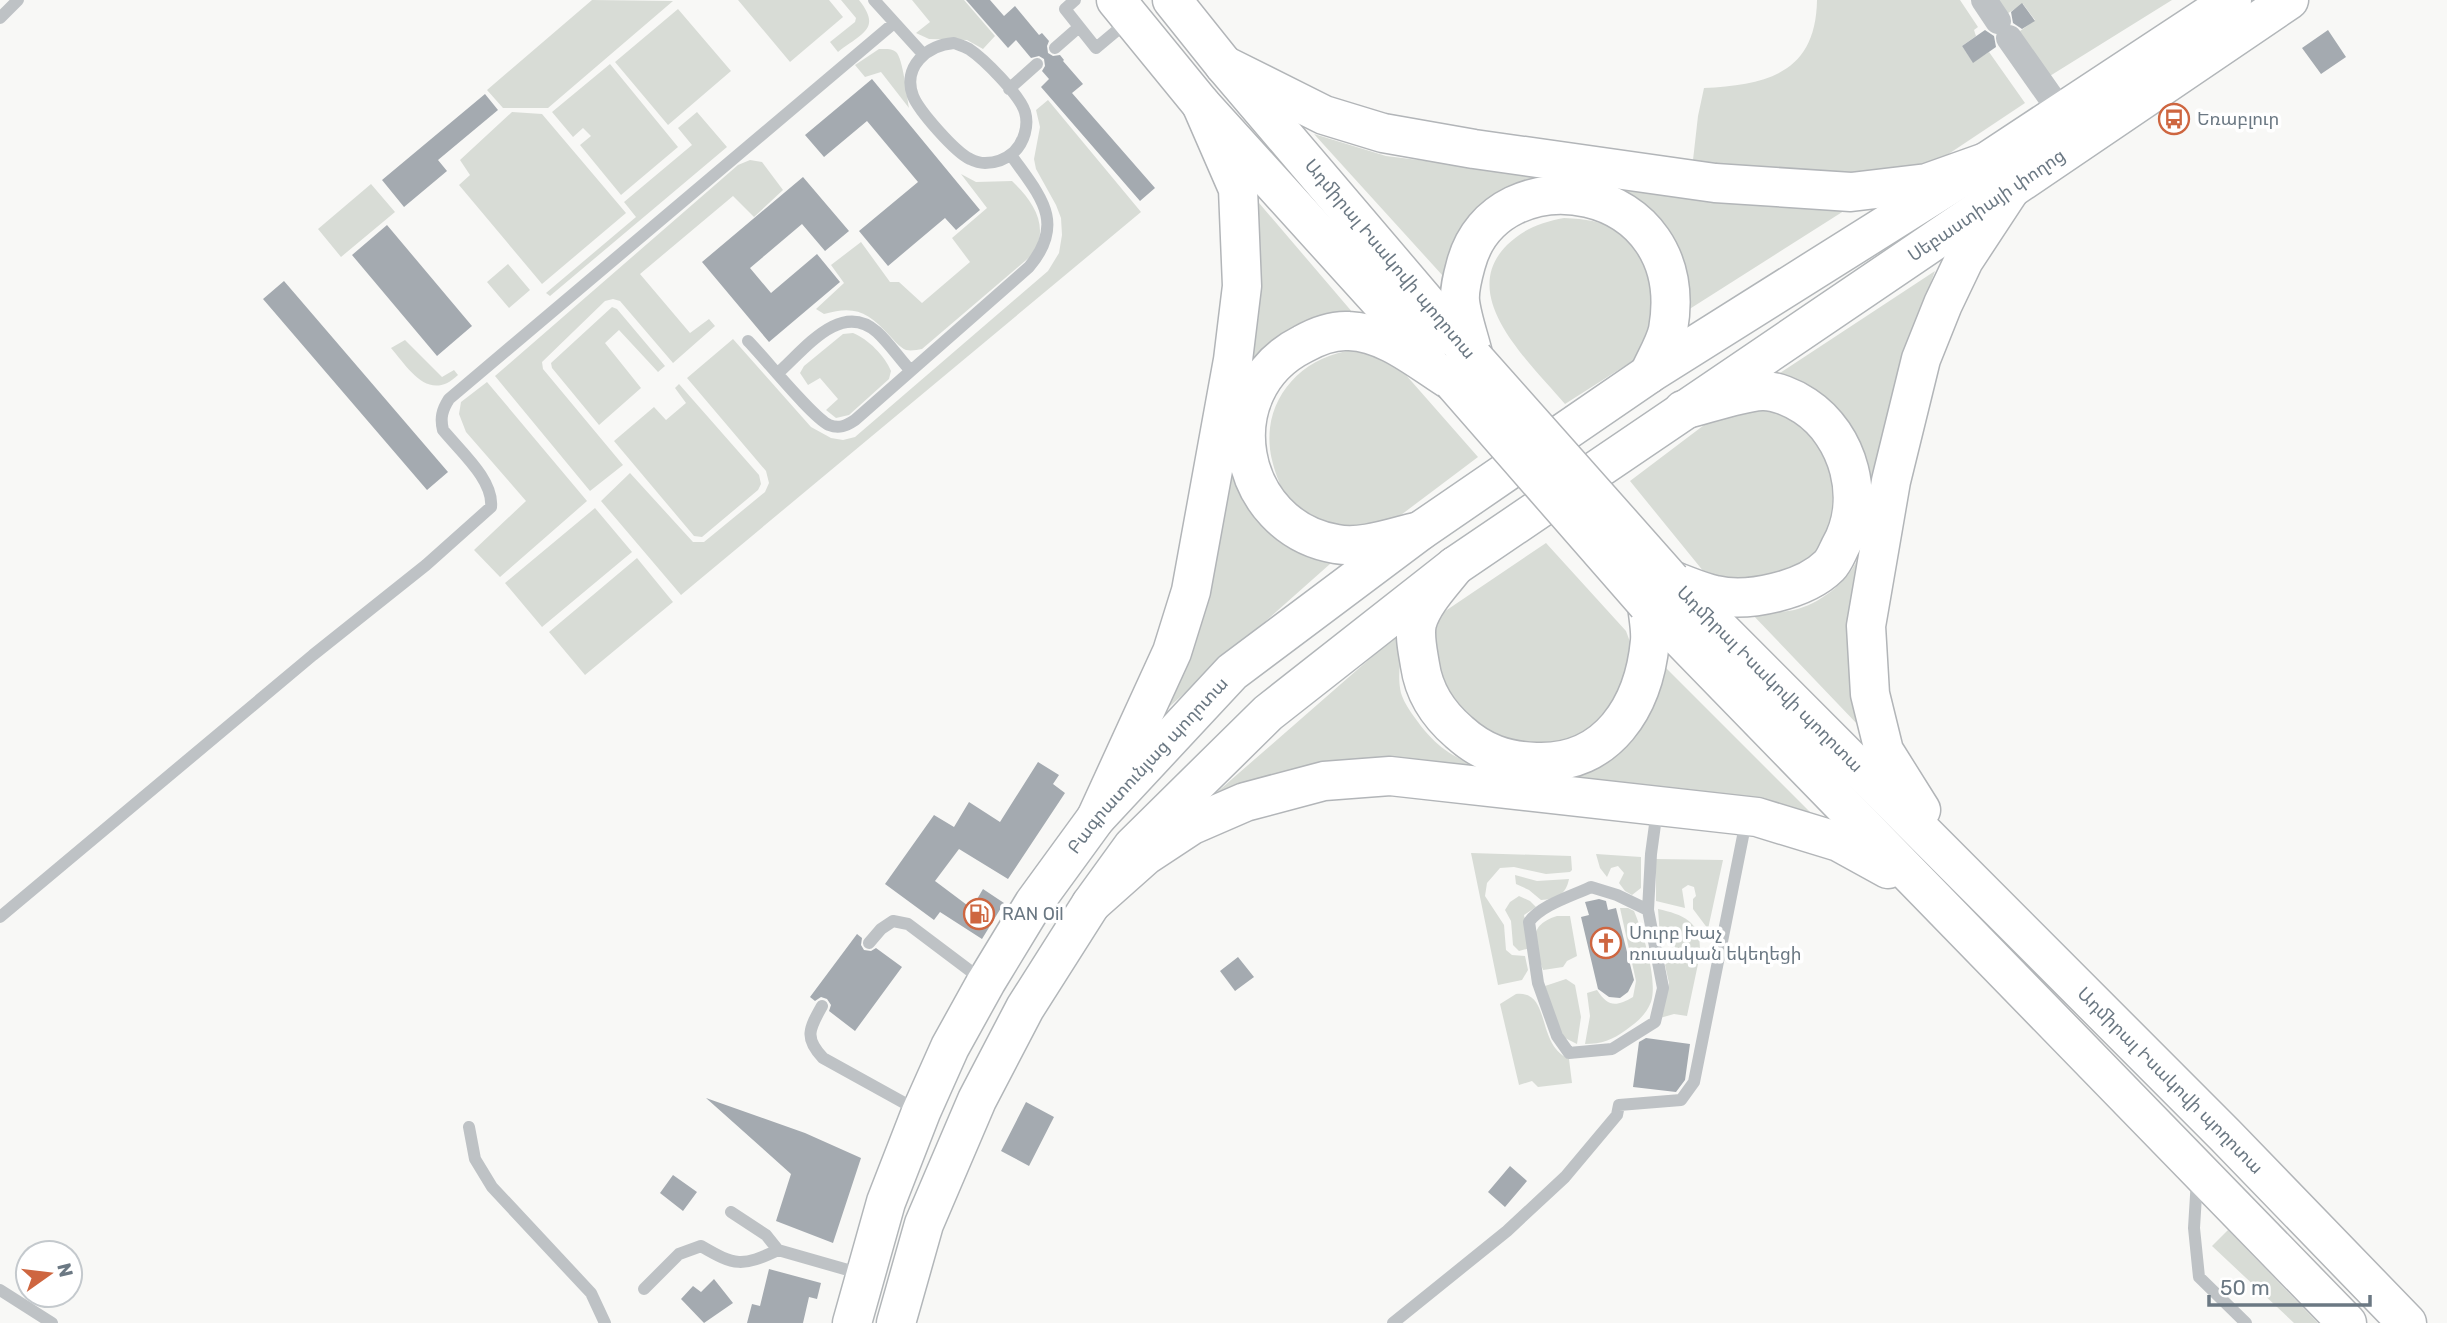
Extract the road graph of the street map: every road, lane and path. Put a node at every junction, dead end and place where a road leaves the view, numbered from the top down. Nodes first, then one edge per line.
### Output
1 (18, 0) edge
2 (874, 0) edge
3 (1075, 0) edge
4 (1172, 0) edge
5 (2232, 0) edge
6 (2289, 0) edge
7 (1124, 9) edge
8 (0, 18) edge
9 (1997, 20) edge
10 (894, 23) junction
11 (1079, 27) junction
12 (1055, 48) dead end
13 (923, 54) junction
14 (1037, 64) dead end
15 (1224, 65) junction
16 (1009, 89) junction
17 (1201, 104) junction
18 (2060, 112) junction
19 (1011, 155) junction
20 (1999, 174) junction
21 (748, 341) dead end
22 (910, 370) junction
23 (1464, 370) junction
24 (778, 373) junction
25 (1649, 374) junction
26 (1683, 410) junction
27 (1420, 531) junction
28 (1455, 566) junction
29 (1659, 592) junction
30 (1657, 806) junction
31 (1747, 816) junction
32 (1097, 818) junction
33 (1960, 871) junction
34 (1925, 889) junction
35 (1091, 904) junction
36 (1648, 910) junction
37 (0, 917) edge
38 (869, 943) dead end
39 (986, 982) junction
40 (822, 1006) dead end
41 (921, 1112) junction
42 (469, 1127) dead end
43 (2198, 1171) junction
44 (731, 1212) dead end
45 (778, 1250) junction
46 (865, 1276) junction
47 (644, 1289) dead end
48 (0, 1290) edge
49 (848, 1322) edge
50 (51, 1323) edge
51 (605, 1323) edge
52 (896, 1323) edge
53 (1393, 1323) edge
54 (2246, 1323) edge
55 (2347, 1323) edge
56 (2407, 1323) edge

1 - 8 lane
2 - 10 lane
3 - 11 lane
4 - 15 main road, Ադմիրալ Իսակովի պողոտա
5 - 18 main road, Սեբաստիայի փողոց
6 - 20 main road, Սեբաստիայի փողոց
7 - 11 lane
7 - 17 main road, Ադմիրալ Իսակովի պողոտա
9 - 18 street
10 - 13 lane
10 - 37 lane
11 - 12 lane
13 - 16 lane
13 - 19 lane
14 - 16 lane
15 - 20 main road
15 - 23 main road, Ադմիրալ Իսակովի պողոտա
16 - 19 lane
17 - 23 main road, Ադմիրալ Իսակովի պողոտա
17 - 32 main road
18 - 20 main road, Սեբաստիայի փողոց
19 - 22 lane
20 - 25 main road, Սեբաստիայի փողոց
20 - 26 main road, Սեբաստիայի փողոց
20 - 33 main road
21 - 24 lane
22 - 24 lane
22 - 24 lane
23 - 25 main road
23 - 27 main road
23 - 29 main road, Ադմիրալ Իսակովի պողոտա, bridge
25 - 27 main road, Բագրատունյաց պողոտա
26 - 28 main road
26 - 29 main road
27 - 32 main road, Բագրատունյաց պողոտա
28 - 29 main road
28 - 35 main road
29 - 33 main road, Ադմիրալ Իսակովի պողոտա
29 - 34 main road, Ադմիրալ Իսակովի պողոտա
30 - 31 main road
30 - 35 main road
30 - 36 lane
31 - 34 main road
31 - 53 lane
32 - 39 main road, Բագրատունյաց պողոտա
33 - 56 main road, Ադմիրալ Իսակովի պողոտա
34 - 43 main road, Ադմիրալ Իսակովի պողոտա
35 - 52 main road
36 - 36 lane
38 - 39 lane
39 - 41 main road, Բագրատունյաց պողոտա
40 - 41 lane
41 - 46 main road, Բագրատունյաց պողոտա
42 - 51 lane
43 - 54 lane
43 - 55 main road, Ադմիրալ Իսակովի պողոտա
44 - 45 lane
45 - 46 lane
45 - 47 lane
46 - 49 main road, Բագրատունյաց պողոտա
48 - 50 lane

